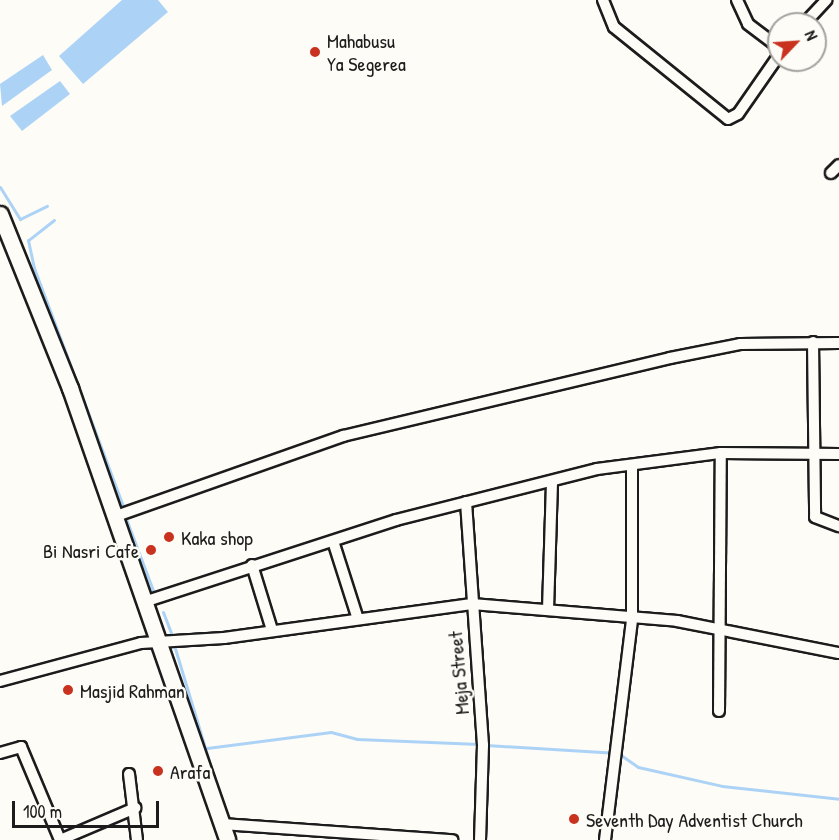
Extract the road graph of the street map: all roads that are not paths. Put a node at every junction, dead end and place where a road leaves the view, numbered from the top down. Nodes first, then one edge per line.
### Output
1 (603, 0) edge
2 (737, 0) edge
3 (826, 0) edge
4 (815, 12) edge
5 (767, 38) edge
6 (767, 72) edge
7 (0, 214) edge
8 (813, 342) junction
9 (839, 343) edge
10 (817, 451) junction
11 (721, 453) junction
12 (839, 454) edge
13 (632, 465) junction
14 (552, 481) junction
15 (466, 502) junction
16 (116, 516) junction
17 (839, 526) edge
18 (333, 541) junction
19 (252, 565) junction
20 (147, 601) junction
21 (471, 603) junction
22 (548, 610) junction
23 (357, 616) junction
24 (632, 619) junction
25 (717, 626) junction
26 (272, 630) junction
27 (160, 641) junction
28 (839, 653) edge
29 (0, 681) edge
30 (719, 711) dead end
31 (0, 753) edge
32 (129, 774) dead end
33 (135, 808) junction
34 (222, 824) junction
35 (60, 840) edge
36 (137, 840) edge
37 (227, 840) edge
38 (452, 840) edge
39 (480, 840) edge
40 (605, 840) edge

1 - 6 street
2 - 5 street
3 - 4 street
7 - 16 main road
8 - 9 street
8 - 10 street
8 - 16 street
10 - 11 street
10 - 12 street
10 - 17 street
11 - 13 street
11 - 25 street
13 - 14 street
13 - 24 street
14 - 15 street
14 - 22 street
15 - 18 street
15 - 21 street, Meja Street
16 - 20 main road
18 - 19 street
18 - 23 street
19 - 20 street
19 - 26 street
20 - 27 main road
21 - 22 street
21 - 23 street
21 - 39 street, Meja Street
22 - 24 street
23 - 26 street
24 - 25 street
24 - 40 street
25 - 28 street
25 - 30 street
26 - 27 street
27 - 29 street
27 - 34 main road
31 - 35 street
32 - 33 street
33 - 35 street
33 - 36 street
34 - 37 main road
34 - 38 street

